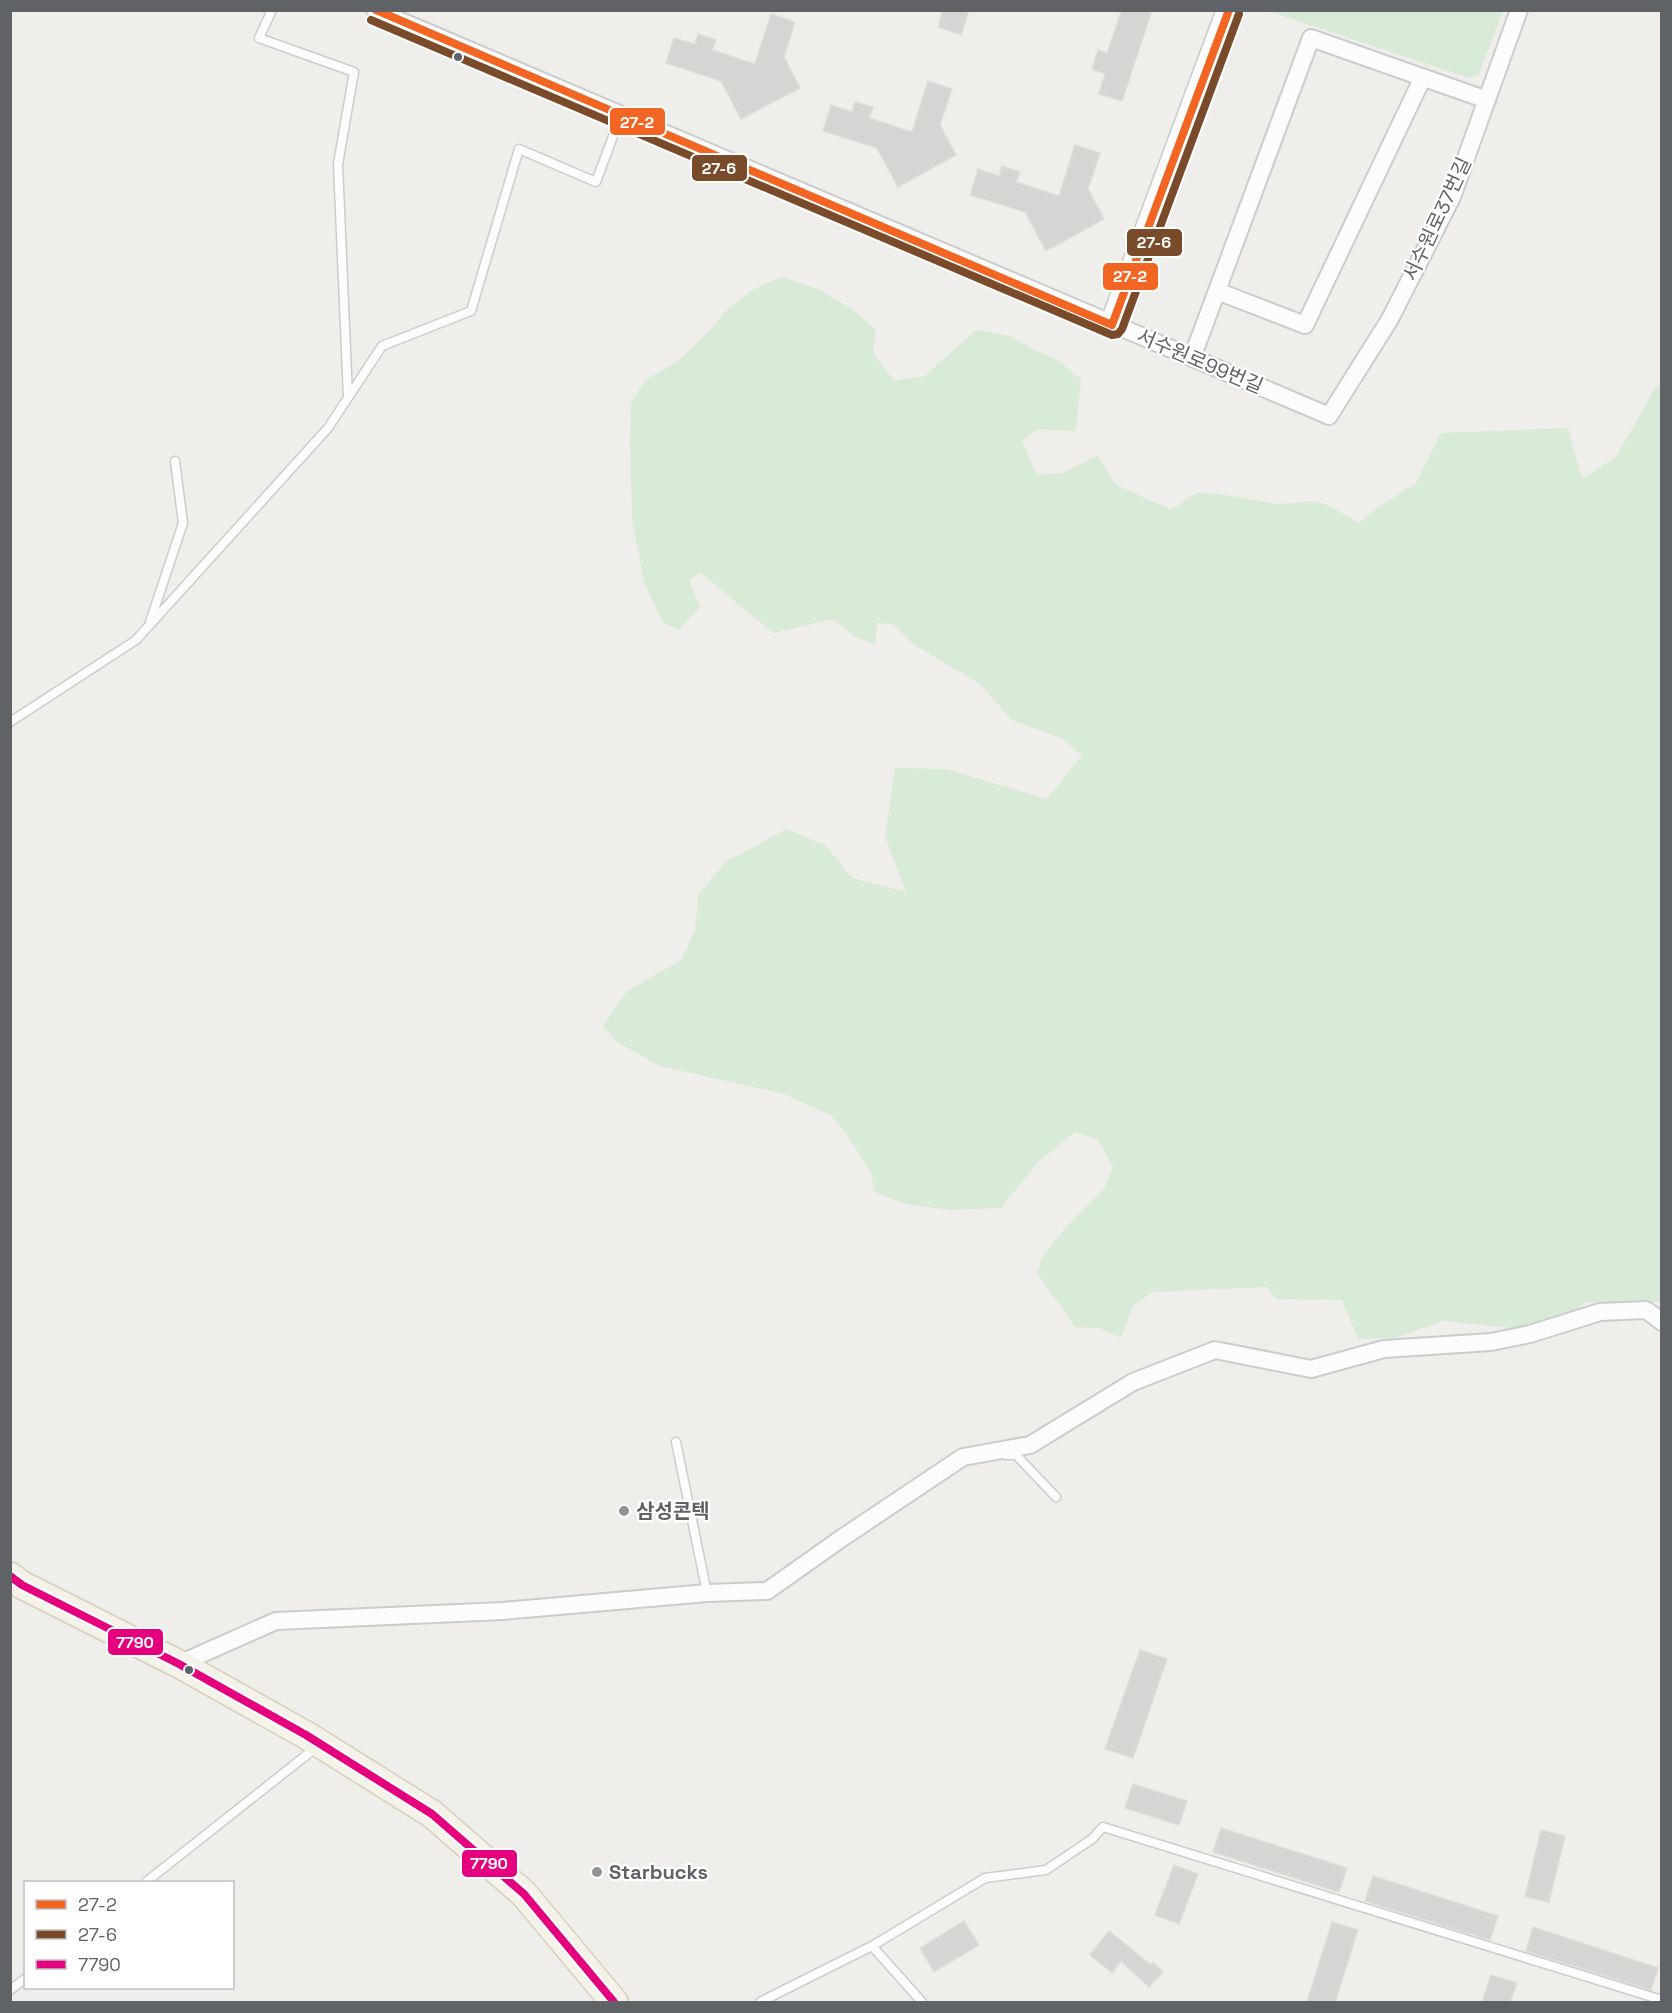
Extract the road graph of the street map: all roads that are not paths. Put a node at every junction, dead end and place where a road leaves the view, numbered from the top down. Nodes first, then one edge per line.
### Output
1 (272, 10) edge
2 (375, 10) edge
3 (1229, 10) edge
4 (1519, 10) edge
5 (1423, 77) junction
6 (1487, 100) junction
7 (621, 115) junction
8 (1217, 291) junction
9 (1112, 325) junction
10 (1192, 358) junction
11 (348, 397) junction
12 (1329, 416) joint
13 (175, 460) dead end
14 (148, 626) junction
15 (10, 722) edge
16 (1662, 1322) edge
17 (676, 1442) dead end
18 (963, 1457) junction
19 (1056, 1497) dead end
20 (10, 1576) edge
21 (707, 1593) junction
22 (179, 1664) junction
23 (320, 1744) junction
24 (147, 1881) edge
25 (872, 1946) junction
26 (24, 1980) edge
27 (10, 1990) edge
28 (1662, 2000) edge
29 (614, 2002) edge
30 (760, 2002) edge
31 (922, 2002) edge

1 - 11 lane
2 - 7 street, 서수원로99번길
3 - 9 street
4 - 6 street, 서수원로37번길
5 - 6 street
5 - 8 street
5 - 8 street
6 - 12 street, 서수원로37번길
7 - 9 street, 서수원로99번길
7 - 11 lane
8 - 10 street
9 - 10 street, 서수원로99번길
10 - 12 street, 서수원로99번길
11 - 14 lane
13 - 14 lane
14 - 15 lane
16 - 18 street
17 - 21 lane
18 - 19 lane
18 - 21 street
20 - 22 main road
21 - 22 street
22 - 23 main road
23 - 24 lane
23 - 29 main road
25 - 28 lane
25 - 30 lane
25 - 31 lane
26 - 27 lane

